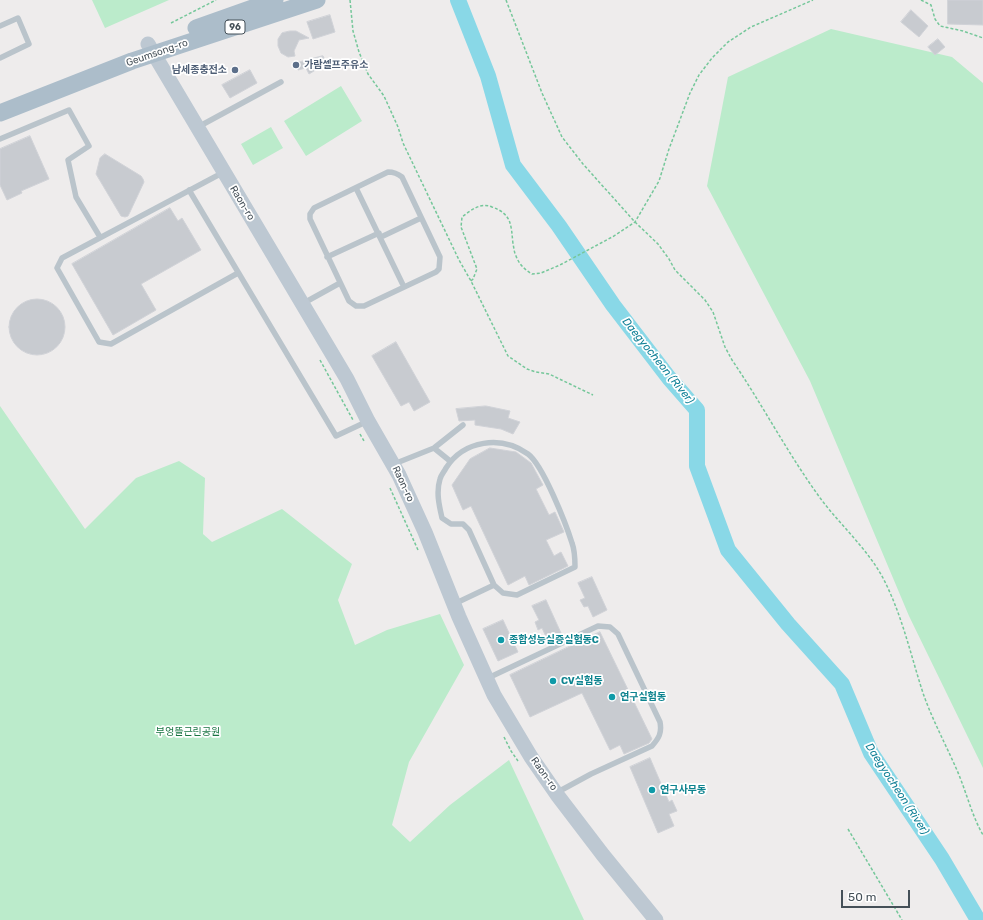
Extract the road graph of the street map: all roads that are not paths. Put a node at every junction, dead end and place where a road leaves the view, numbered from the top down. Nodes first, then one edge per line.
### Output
1 (275, 0) edge
2 (317, 0) edge
3 (0, 26) edge
4 (151, 49) junction
5 (0, 58) edge
6 (281, 82) dead end
7 (0, 103) edge
8 (0, 113) edge
9 (197, 127) junction
10 (0, 139) edge
11 (224, 172) junction
12 (356, 188) junction
13 (188, 190) junction
14 (421, 218) junction
15 (380, 235) junction
16 (100, 237) junction
17 (328, 257) junction
18 (238, 273) junction
19 (340, 283) junction
20 (404, 287) junction
21 (302, 304) junction
22 (362, 424) junction
23 (463, 425) dead end
24 (434, 448) junction
25 (450, 461) junction
26 (394, 464) junction
27 (494, 585) junction
28 (454, 604) junction
29 (487, 679) junction
30 (556, 793) junction
31 (656, 920) edge

1 - 4 main road, Geumsong-ro
2 - 4 main road, Geumsong-ro / 96
3 - 5 lane
4 - 7 main road, Geumsong-ro / 96
4 - 8 main road, Geumsong-ro / 96
4 - 9 main road, Raon-ro
6 - 9 lane
9 - 11 main road, Raon-ro
10 - 16 lane
11 - 13 lane
11 - 21 main road, Raon-ro
12 - 14 lane
12 - 15 lane
12 - 17 lane
13 - 16 lane
13 - 18 lane
14 - 15 lane
14 - 20 lane
15 - 17 lane
15 - 20 lane
16 - 18 lane
17 - 19 lane
18 - 22 lane
19 - 20 lane
19 - 21 lane
21 - 22 main road, Raon-ro
22 - 26 main road, Raon-ro
23 - 24 lane
24 - 25 lane
24 - 26 lane
25 - 27 lane
25 - 27 lane
26 - 28 main road, Raon-ro
27 - 28 lane
28 - 29 main road, Raon-ro
29 - 30 main road, Raon-ro
29 - 30 lane
30 - 31 main road, Raon-ro

